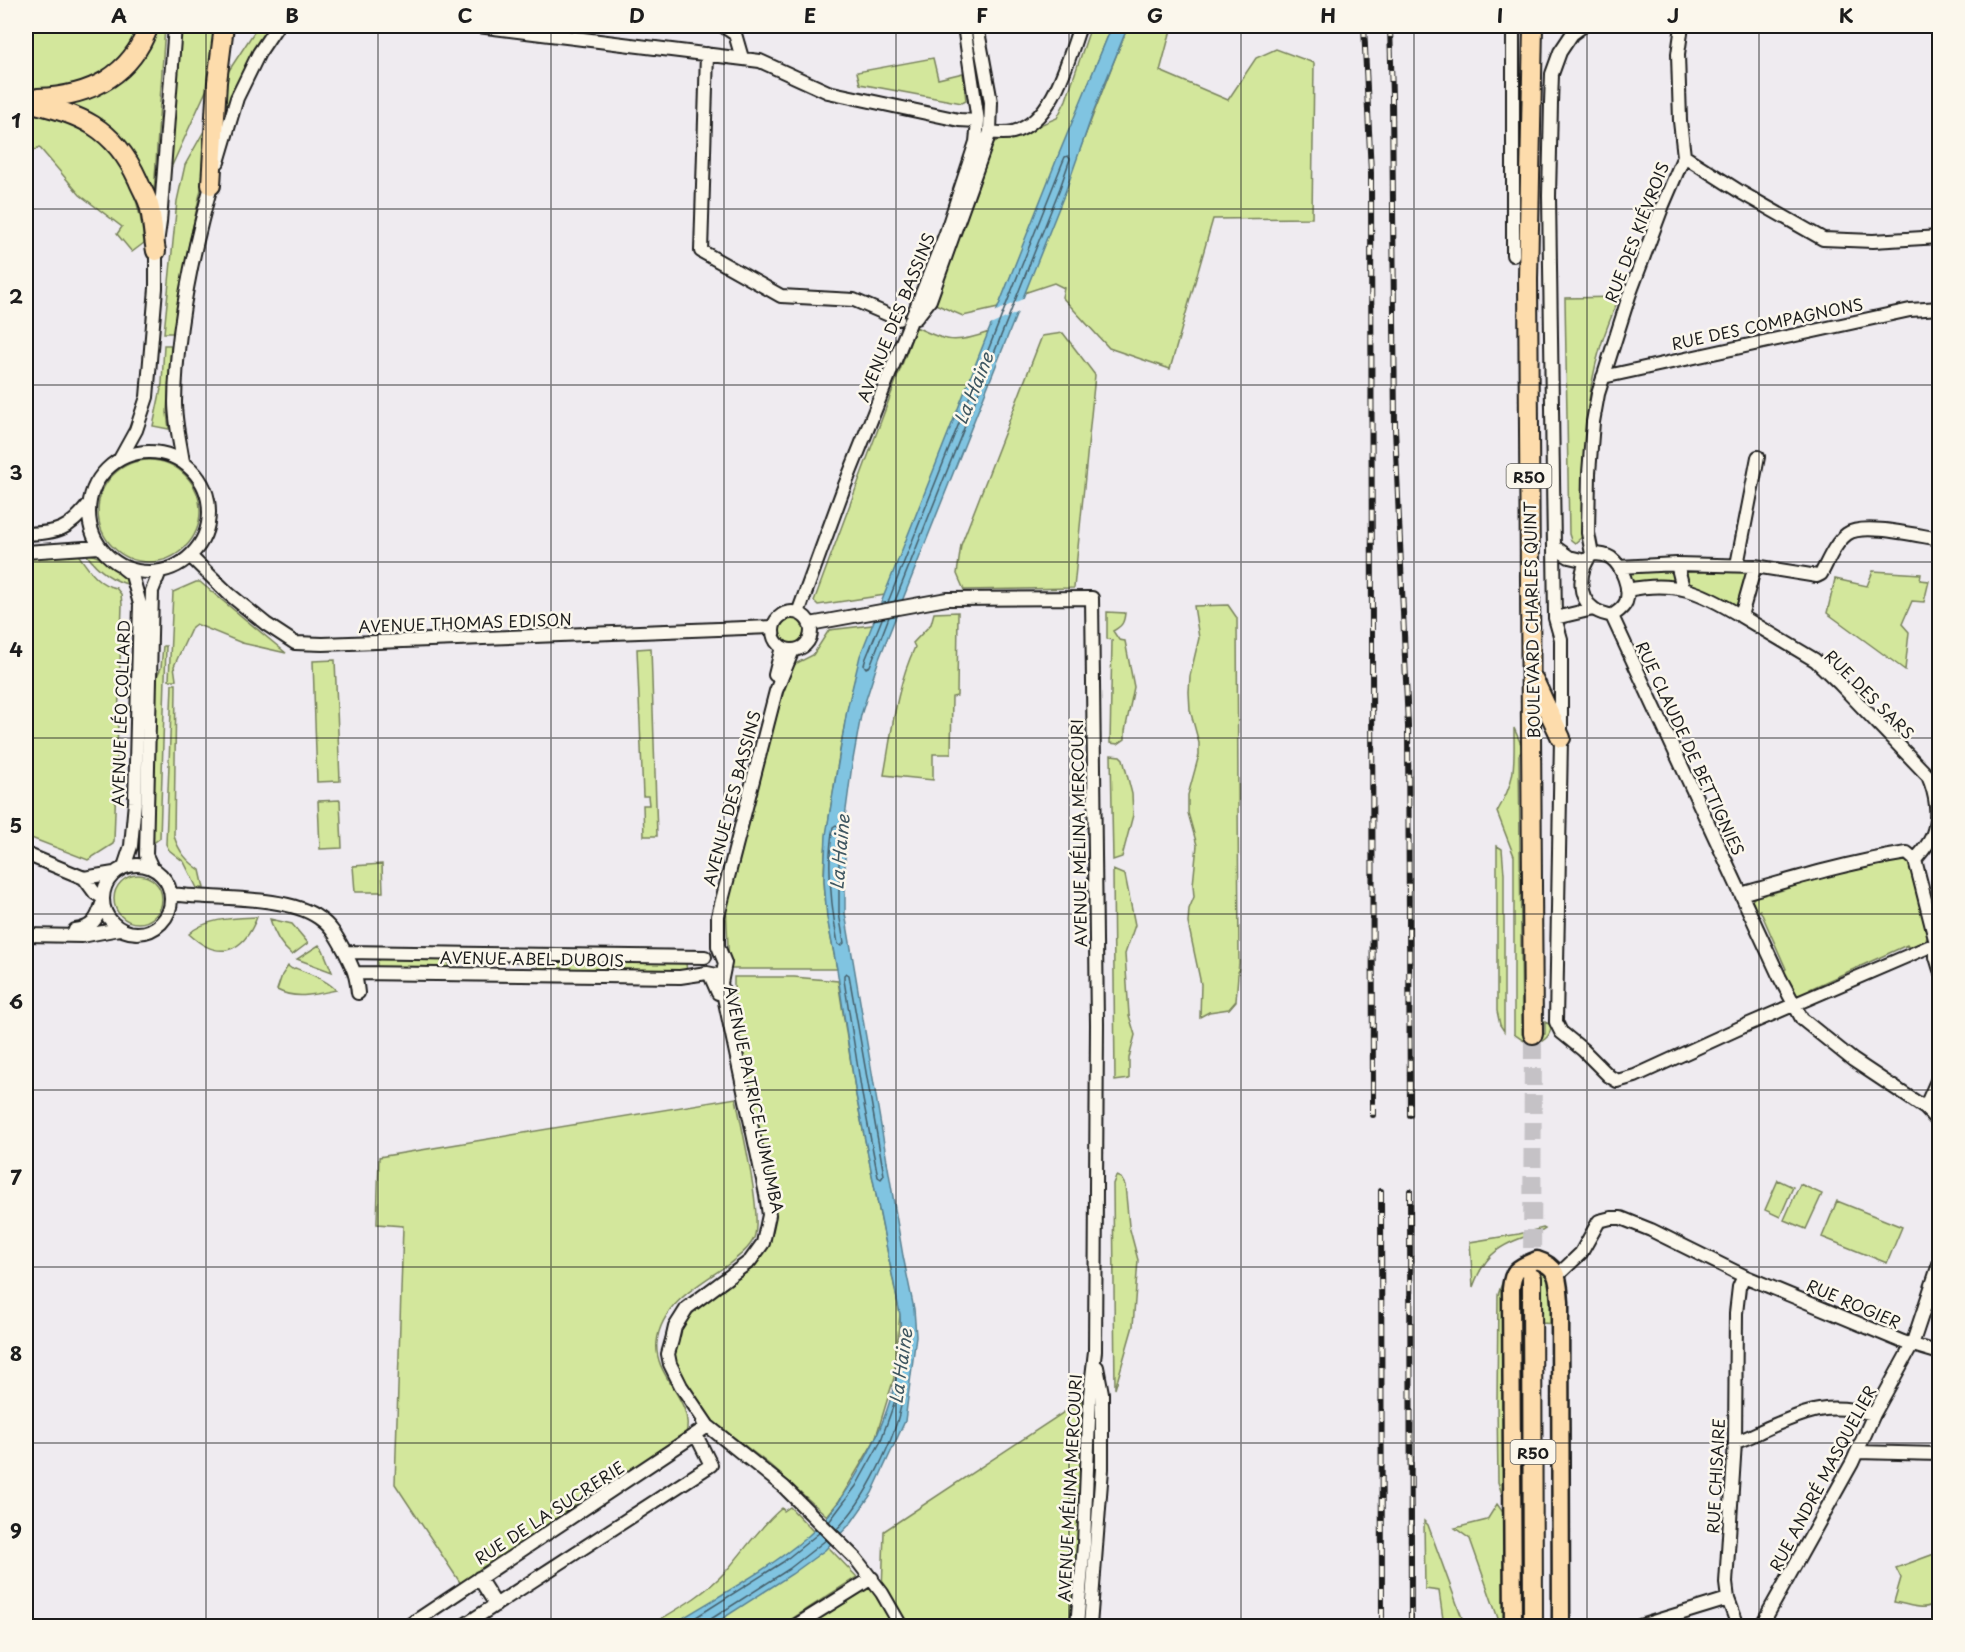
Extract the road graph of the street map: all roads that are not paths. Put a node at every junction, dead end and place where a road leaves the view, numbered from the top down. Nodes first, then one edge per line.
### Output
1 (149, 26) edge
2 (175, 26) edge
3 (224, 26) edge
4 (277, 26) edge
5 (478, 26) edge
6 (723, 26) edge
7 (964, 26) edge
8 (977, 26) edge
9 (1080, 26) edge
10 (1513, 26) edge
11 (1523, 26) edge
12 (1533, 26) edge
13 (1583, 26) edge
14 (1682, 26) edge
15 (707, 54) junction
16 (742, 58) junction
17 (26, 100) edge
18 (978, 121) junction
19 (990, 132) junction
20 (1684, 156) junction
21 (211, 185) junction
22 (1940, 237) edge
23 (156, 251) junction
24 (1513, 255) dead end
25 (1528, 279) junction
26 (1940, 308) edge
27 (898, 319) dead end
28 (911, 323) junction
29 (1603, 377) junction
30 (1758, 457) dead end
31 (120, 459) junction
32 (183, 462) junction
33 (89, 504) junction
34 (26, 534) edge
35 (1940, 539) edge
36 (99, 547) junction
37 (1555, 547) junction
38 (26, 552) edge
39 (190, 556) junction
40 (1589, 557) junction
41 (1677, 564) junction
42 (119, 565) junction
43 (1737, 565) junction
44 (1755, 566) junction
45 (1619, 567) junction
46 (160, 571) junction
47 (1683, 588) junction
48 (1627, 590) junction
49 (1593, 609) junction
50 (798, 613) junction
51 (1612, 616) junction
52 (1741, 616) junction
53 (1555, 618) junction
54 (810, 624) junction
55 (773, 627) junction
56 (787, 649) junction
57 (1530, 673) junction
58 (1561, 738) junction
59 (1940, 768) edge
60 (1934, 790) junction
61 (1938, 809) edge
62 (26, 854) edge
63 (1915, 860) junction
64 (152, 868) junction
65 (119, 870) junction
66 (84, 878) junction
67 (171, 894) junction
68 (1741, 894) junction
69 (102, 901) junction
70 (26, 929) edge
71 (120, 929) junction
72 (26, 935) edge
73 (1938, 943) edge
74 (345, 952) junction
75 (703, 956) junction
76 (722, 957) junction
77 (723, 970) junction
78 (1940, 970) edge
79 (356, 973) junction
80 (709, 974) junction
81 (358, 993) dead end
82 (1794, 1004) junction
83 (1533, 1034) tunnel mouth
84 (1940, 1074) edge
85 (1925, 1108) junction
86 (1940, 1124) edge
87 (1940, 1261) edge
88 (1558, 1275) junction
89 (1744, 1276) junction
90 (1532, 1278) tunnel mouth
91 (1912, 1345) junction
92 (1095, 1351) junction
93 (1940, 1353) edge
94 (1874, 1414) junction
95 (708, 1426) junction
96 (696, 1435) junction
97 (1735, 1442) junction
98 (1857, 1452) junction
99 (1940, 1454) edge
100 (479, 1578) junction
101 (872, 1578) junction
102 (1728, 1599) junction
103 (496, 1605) junction
104 (408, 1626) edge
105 (463, 1626) edge
106 (795, 1626) edge
107 (901, 1626) edge
108 (1077, 1626) edge
109 (1090, 1626) edge
110 (1513, 1626) edge
111 (1533, 1626) edge
112 (1561, 1626) edge
113 (1640, 1626) edge
114 (1738, 1626) edge
115 (1761, 1626) edge

1 - 17 highway
2 - 23 street
3 - 21 highway
4 - 21 street
5 - 15 street
6 - 16 street
7 - 18 street, AVENUE DES BASSINS
8 - 19 street
9 - 19 street
10 - 24 street
11 - 25 highway
12 - 25 highway, BOULEVARD CHARLES QUINT / R50
13 - 37 street, BOULEVARD CHARLES QUINT
14 - 20 street, RUE DES KIÉVROIS
15 - 16 street
15 - 27 street
16 - 18 street
17 - 23 highway
18 - 28 street, AVENUE DES BASSINS
19 - 28 street
20 - 22 street
20 - 29 street, RUE DES KIÉVROIS
21 - 32 street
23 - 31 street
25 - 57 highway, BOULEVARD CHARLES QUINT / R50
26 - 29 street, RUE DES COMPAGNONS
28 - 50 street, AVENUE DES BASSINS
29 - 40 street, RUE DES KIÉVROIS
30 - 43 street
31 - 32 street
31 - 33 street
32 - 39 street
33 - 34 street
33 - 36 street
35 - 44 street
36 - 38 street
36 - 42 street
37 - 40 street
37 - 53 street, BOULEVARD CHARLES QUINT
39 - 46 street
39 - 55 street, AVENUE THOMAS EDISON
40 - 45 street
40 - 49 street
41 - 43 street
41 - 45 street
41 - 47 street
42 - 46 street
42 - 65 street, AVENUE LÉO COLLARD
43 - 44 street
44 - 52 street
45 - 48 street
46 - 64 street, AVENUE LÉO COLLARD
47 - 48 street, RUE DES SARS
47 - 52 street, RUE DES SARS
48 - 51 street
49 - 51 street
49 - 53 street
50 - 54 street
50 - 55 street
51 - 68 street, RUE CLAUDE DE BETTIGNIES
52 - 60 street, RUE DES SARS
53 - 58 street, BOULEVARD CHARLES QUINT
54 - 56 street, AVENUE DES BASSINS
54 - 92 street, AVENUE MÉLINA MERCOURI
55 - 56 street
56 - 75 street, AVENUE DES BASSINS
56 - 76 street, AVENUE DES BASSINS
57 - 58 highway
57 - 83 highway, BOULEVARD CHARLES QUINT / R50
58 - 82 street, BOULEVARD CHARLES QUINT
59 - 60 street
60 - 61 street
61 - 63 street
62 - 66 street
63 - 68 street
63 - 73 street
64 - 65 street
64 - 67 street
65 - 66 street
65 - 69 street
66 - 69 street
67 - 71 street
67 - 74 street
68 - 82 street, RUE CLAUDE DE BETTIGNIES
69 - 70 street
69 - 71 street
71 - 72 street
73 - 78 street
73 - 82 street
74 - 75 street, AVENUE ABEL DUBOIS
74 - 79 street
75 - 76 street
75 - 80 street
76 - 77 street
77 - 80 street
77 - 95 street, AVENUE PATRICE LUMUMBA
79 - 80 street, AVENUE ABEL DUBOIS
79 - 81 street
80 - 95 street, AVENUE PATRICE LUMUMBA
82 - 85 street, RUE CLAUDE DE BETTIGNIES
84 - 85 street
85 - 86 street, RUE CLAUDE DE BETTIGNIES
87 - 91 street, RUE ANDRÉ MASQUELIER
88 - 89 street, RUE ROGIER
88 - 110 main road
88 - 112 main road
89 - 91 street, RUE ROGIER
89 - 97 street, RUE CHISAIRE
90 - 111 highway, R50
91 - 93 street, RUE ROGIER
91 - 94 street, RUE ANDRÉ MASQUELIER
92 - 108 street, AVENUE MÉLINA MERCOURI
92 - 109 street, AVENUE MÉLINA MERCOURI
94 - 97 street
94 - 98 street, RUE ANDRÉ MASQUELIER
95 - 96 street, RUE DE LA SUCRERIE
95 - 101 street, AVENUE PATRICE LUMUMBA
96 - 100 street, RUE DE LA SUCRERIE
96 - 103 street
97 - 102 street, RUE CHISAIRE
98 - 99 street
98 - 115 street, RUE ANDRÉ MASQUELIER
100 - 103 street
100 - 104 street, RUE DE LA SUCRERIE
101 - 106 street
101 - 107 street, AVENUE PATRICE LUMUMBA
102 - 113 street
102 - 114 street, RUE CHISAIRE
103 - 105 street

